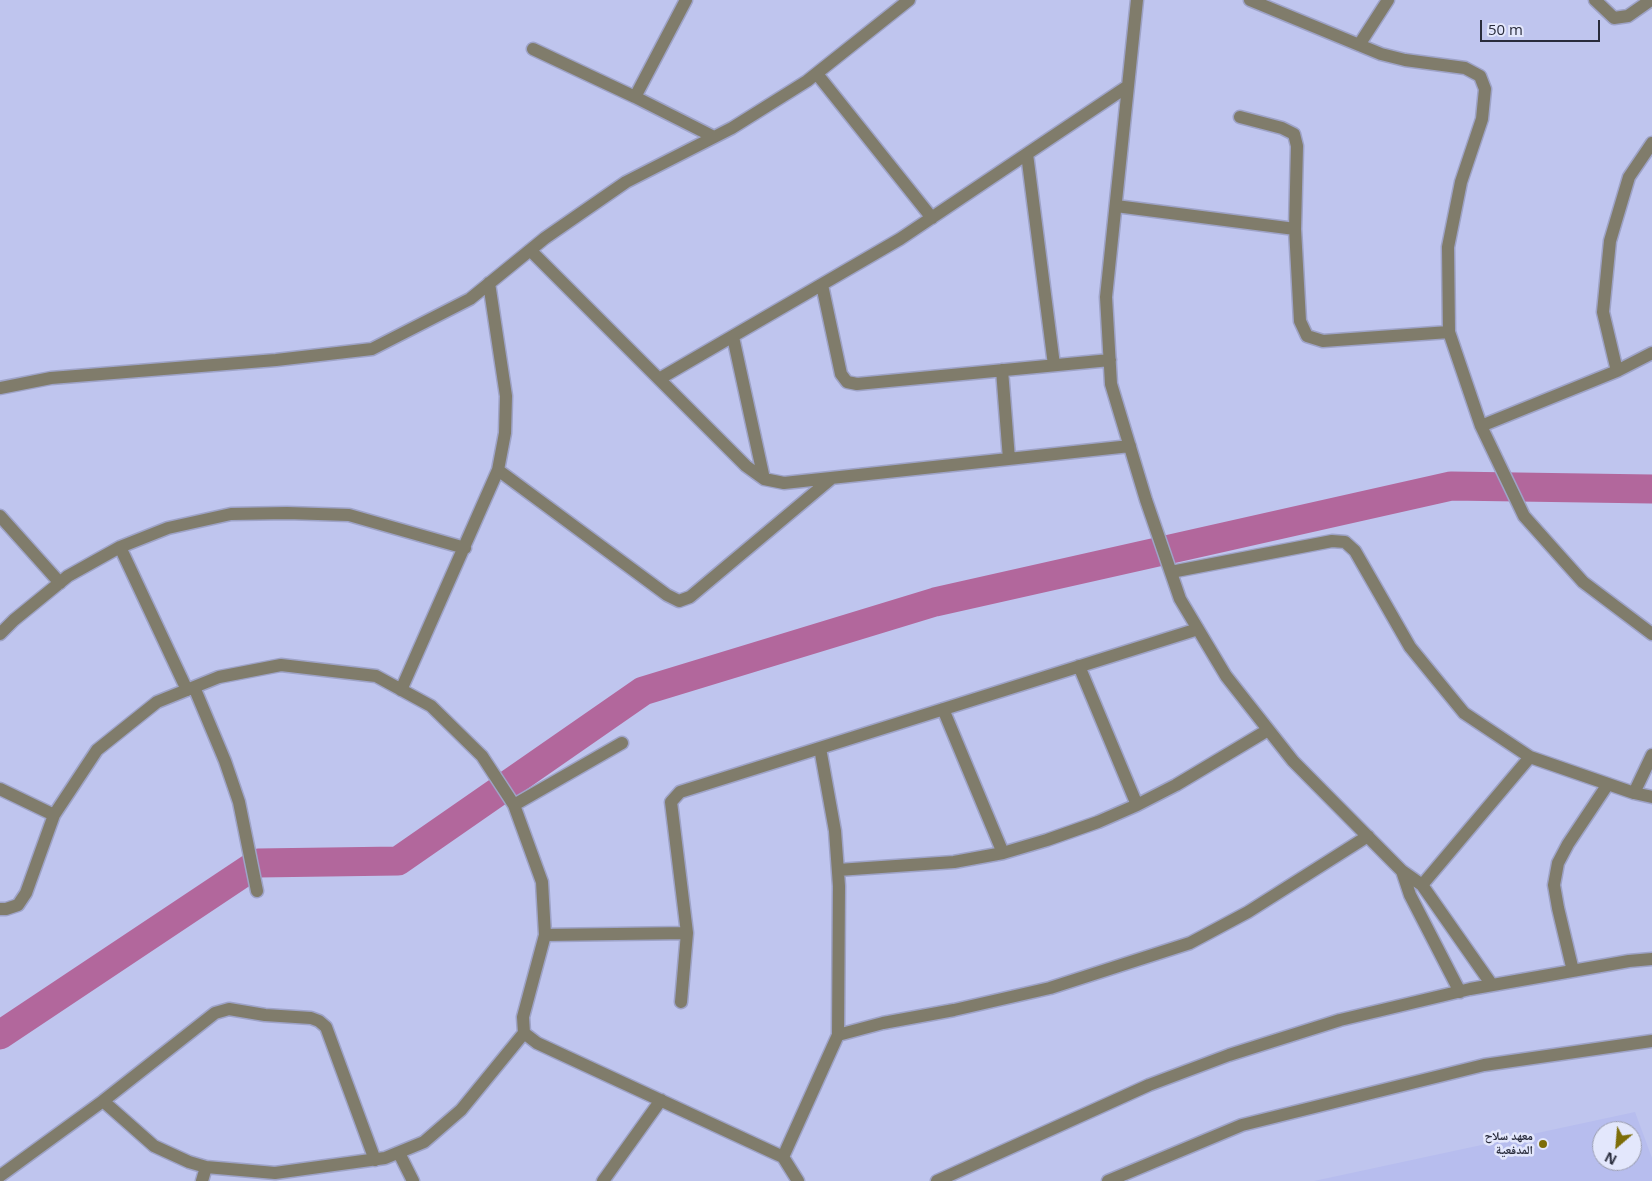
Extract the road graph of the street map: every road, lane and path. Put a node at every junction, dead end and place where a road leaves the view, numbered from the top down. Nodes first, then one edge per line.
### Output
1 (686, 0) edge
2 (910, 0) edge
3 (1137, 0) edge
4 (1250, 0) edge
5 (1388, 0) edge
6 (1595, 0) edge
7 (1651, 0) edge
8 (1359, 45) junction
9 (533, 49) dead end
10 (816, 74) junction
11 (1128, 86) junction
12 (635, 97) junction
13 (1240, 117) dead end
14 (714, 137) junction
15 (1652, 143) edge
16 (1027, 154) junction
17 (1116, 206) junction
18 (932, 218) junction
19 (1295, 229) junction
20 (530, 250) junction
21 (489, 283) junction
22 (822, 285) junction
23 (1449, 332) junction
24 (733, 337) junction
25 (1652, 353) edge
26 (1110, 360) junction
27 (1054, 365) junction
28 (1002, 370) junction
29 (1616, 371) junction
30 (659, 379) junction
31 (0, 388) edge
32 (1481, 426) junction
33 (1130, 446) junction
34 (1009, 459) junction
35 (498, 470) junction
36 (832, 478) junction
37 (764, 479) junction
38 (0, 516) edge
39 (120, 548) junction
40 (465, 548) junction
41 (1171, 572) junction
42 (60, 582) junction
43 (1198, 629) junction
44 (0, 634) edge
45 (1652, 634) edge
46 (1079, 666) junction
47 (190, 688) junction
48 (402, 690) junction
49 (943, 709) junction
50 (1268, 730) junction
51 (622, 743) dead end
52 (820, 748) junction
53 (1652, 755) edge
54 (1530, 756) junction
55 (1608, 784) junction
56 (0, 789) edge
57 (1634, 793) junction
58 (1652, 797) edge
59 (514, 805) junction
60 (1137, 806) junction
61 (54, 815) junction
62 (1368, 836) junction
63 (1003, 853) junction
64 (838, 870) junction
65 (1402, 871) junction
66 (1422, 885) junction
67 (257, 891) dead end
68 (0, 909) edge
69 (687, 933) junction
70 (545, 935) junction
71 (1652, 958) edge
72 (1573, 971) junction
73 (1492, 985) junction
74 (1460, 992) junction
75 (681, 1002) dead end
76 (524, 1033) junction
77 (838, 1035) junction
78 (1652, 1041) edge
79 (661, 1100) junction
80 (103, 1101) junction
81 (399, 1153) junction
82 (783, 1157) junction
83 (376, 1160) junction
84 (206, 1167) junction
85 (0, 1176) edge
86 (202, 1181) edge
87 (413, 1181) edge
88 (603, 1181) edge
89 (798, 1181) edge
90 (937, 1181) edge
91 (1108, 1181) edge

1 - 12 street
2 - 10 street
3 - 11 street
4 - 8 street
5 - 8 street
6 - 7 street
8 - 23 street
9 - 12 street
10 - 14 street
10 - 18 street
11 - 16 street
11 - 17 street
12 - 14 street
13 - 19 street
14 - 20 street
15 - 29 street
16 - 18 street
16 - 27 street
17 - 19 street
17 - 26 street
18 - 22 street
19 - 23 street
20 - 21 street
20 - 30 street
21 - 31 street
21 - 35 street
22 - 24 street
22 - 28 street
23 - 32 street
24 - 30 street
24 - 37 street
25 - 29 street
26 - 27 street
26 - 33 street
27 - 28 street
28 - 34 street
29 - 32 street
30 - 37 street
32 - 45 street
33 - 34 street
33 - 41 street
34 - 36 street
35 - 36 street
35 - 40 street
36 - 37 street
38 - 42 street
39 - 40 street
39 - 42 street
39 - 47 street
40 - 48 street
41 - 43 street
41 - 54 street
42 - 44 street
43 - 46 street
43 - 50 street
46 - 49 street
46 - 60 street
47 - 48 street
47 - 61 street
47 - 67 street
48 - 59 street
49 - 52 street
49 - 63 street
50 - 60 street
50 - 62 street
51 - 59 street
52 - 64 street
52 - 69 street
53 - 57 street
54 - 55 street
54 - 66 street
55 - 57 street
55 - 72 street
56 - 61 street
57 - 58 street
59 - 70 street
60 - 63 street
61 - 68 street
62 - 65 street
62 - 77 street
63 - 64 street
64 - 77 street
65 - 66 street
65 - 74 street
66 - 73 street
69 - 70 street
69 - 75 street
70 - 76 street
71 - 72 street
72 - 73 street
73 - 74 street
74 - 90 street
76 - 79 street
76 - 81 street
77 - 82 street
78 - 91 street
79 - 82 street
79 - 88 street
80 - 83 street
80 - 84 street
80 - 85 street
81 - 83 street
81 - 87 street
82 - 89 street
83 - 84 street
84 - 86 street

